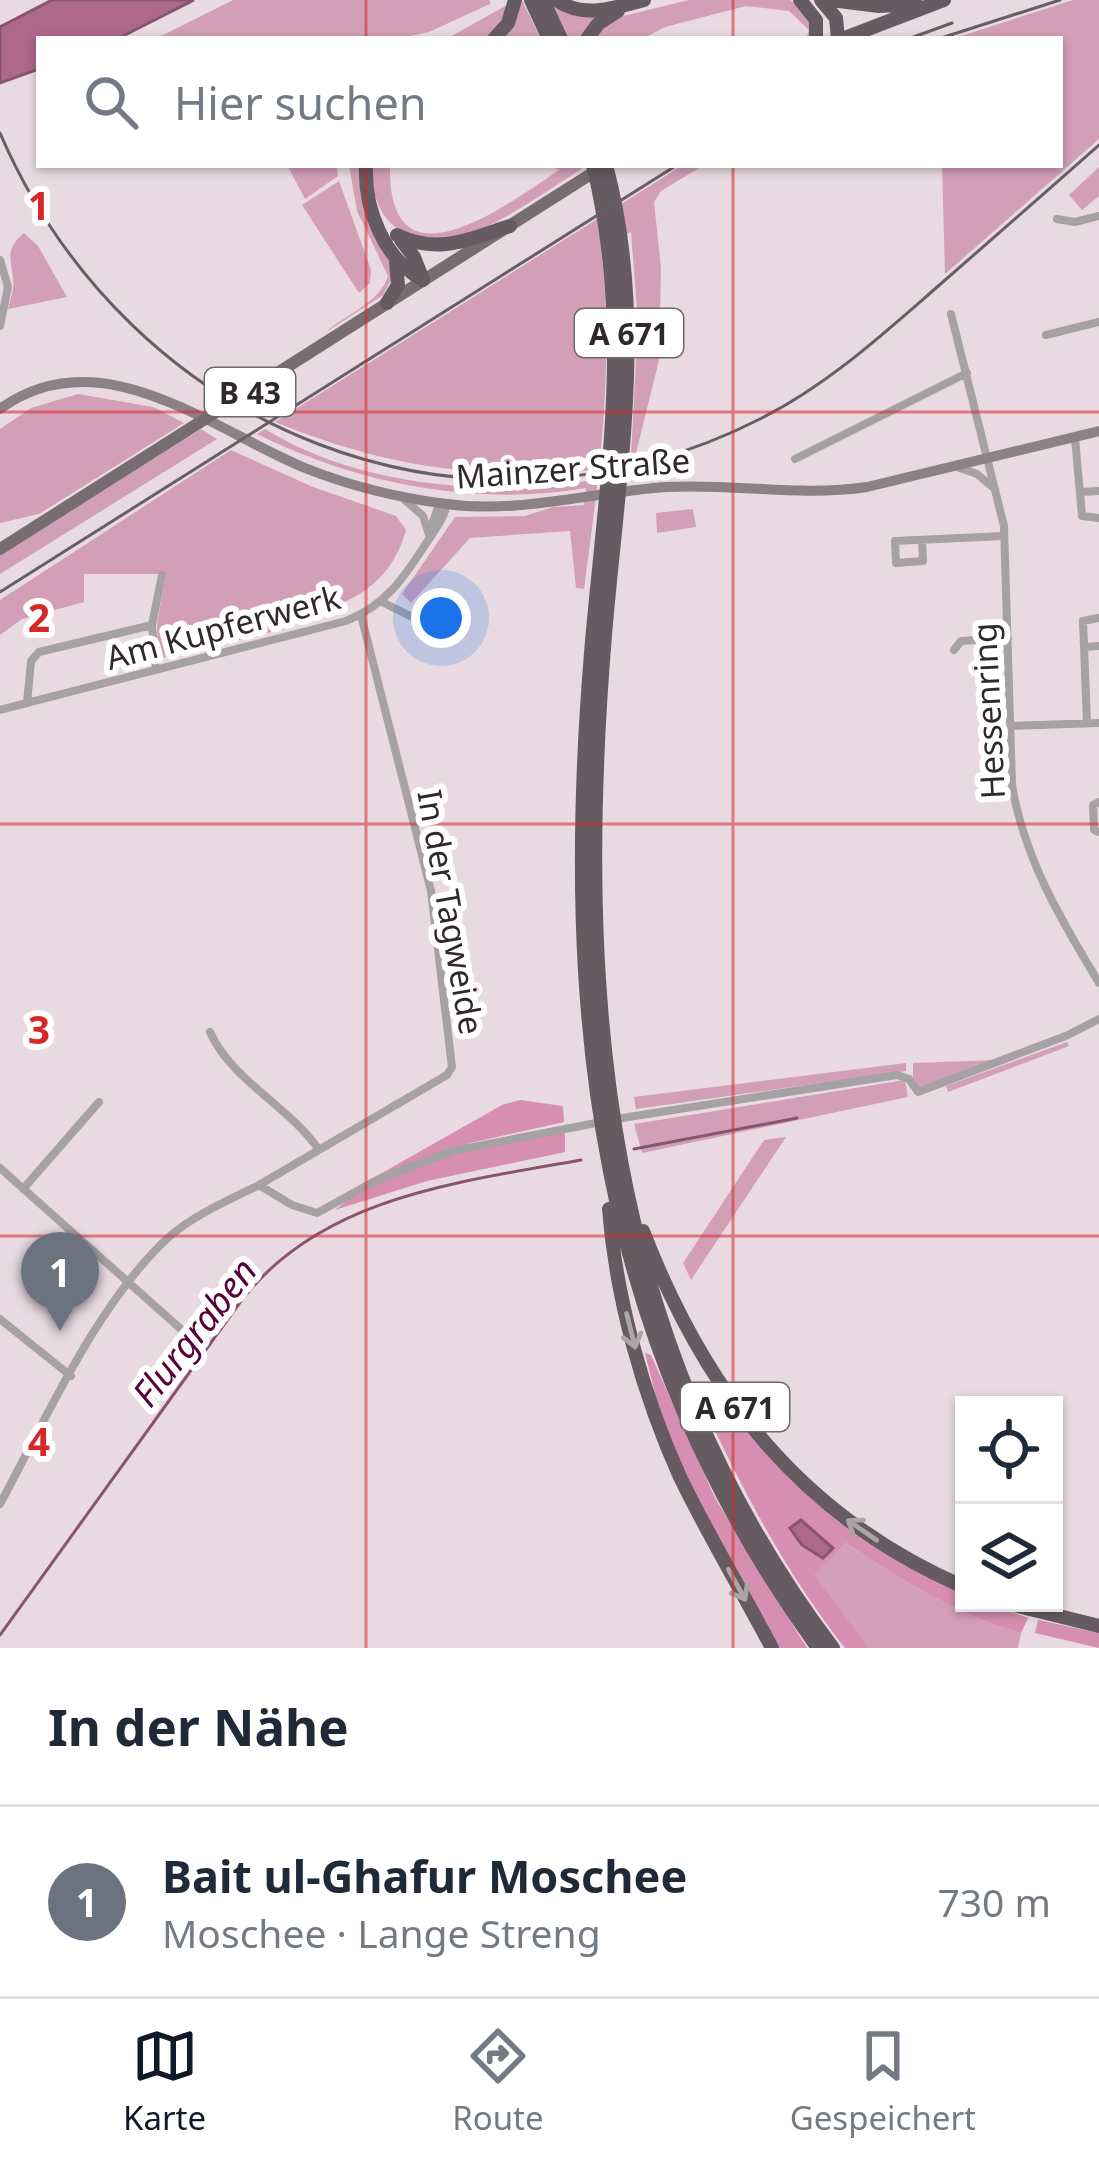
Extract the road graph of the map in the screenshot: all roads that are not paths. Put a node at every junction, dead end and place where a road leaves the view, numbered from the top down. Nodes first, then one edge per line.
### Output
1 (515, 0) edge
2 (531, 0) edge
3 (543, 0) edge
4 (556, 0) edge
5 (644, 0) edge
6 (663, 0) edge
7 (800, 0) edge
8 (821, 0) edge
9 (831, 0) edge
10 (940, 1) edge
11 (816, 20) junction
12 (497, 36) edge
13 (547, 36) edge
14 (560, 36) edge
15 (590, 36) edge
16 (816, 36) edge
17 (835, 36) edge
18 (838, 36) edge
19 (846, 36) edge
20 (367, 168) edge
21 (594, 168) edge
22 (601, 168) edge
23 (606, 168) edge
24 (373, 210) junction
25 (1099, 216) edge
26 (1057, 219) dead end
27 (510, 226) junction
28 (397, 235) junction
29 (615, 240) junction
30 (0, 260) edge
31 (397, 262) junction
32 (423, 280) junction
33 (387, 303) junction
34 (951, 314) dead end
35 (1099, 322) edge
36 (0, 326) edge
37 (1046, 335) dead end
38 (967, 374) junction
39 (0, 409) edge
40 (1099, 431) edge
41 (1075, 438) junction
42 (795, 458) dead end
43 (988, 458) junction
44 (956, 466) junction
45 (997, 490) junction
46 (1099, 491) edge
47 (1080, 492) junction
48 (397, 495) junction
49 (447, 504) junction
50 (1099, 518) edge
51 (1004, 536) junction
52 (428, 537) junction
53 (922, 540) junction
54 (0, 545) edge
55 (162, 575) dead end
56 (382, 602) junction
57 (452, 609) dead end
58 (361, 615) junction
59 (1099, 618) edge
60 (152, 625) junction
61 (1008, 638) junction
62 (1084, 646) junction
63 (1099, 646) edge
64 (954, 650) dead end
65 (156, 670) junction
66 (28, 703) junction
67 (0, 710) edge
68 (1087, 723) junction
69 (1099, 723) edge
70 (1010, 726) junction
71 (1099, 802) edge
72 (1099, 832) edge
73 (1099, 983) edge
74 (1096, 1019) edge
75 (210, 1032) dead end
76 (99, 1102) dead end
77 (616, 1140) junction
78 (319, 1150) junction
79 (0, 1168) edge
80 (608, 1174) junction
81 (259, 1185) junction
82 (23, 1189) junction
83 (128, 1282) junction
84 (0, 1319) edge
85 (201, 1346) dead end
86 (71, 1376) junction
87 (0, 1504) edge
88 (955, 1582) edge
89 (1036, 1612) edge
90 (1099, 1626) edge
91 (772, 1648) edge
92 (818, 1648) edge
93 (833, 1648) edge

1 - 12 highway
2 - 13 highway
3 - 14 highway
4 - 5 highway
6 - 15 highway
7 - 11 highway
8 - 18 highway
9 - 10 highway
10 - 19 highway
11 - 16 highway
11 - 17 highway
20 - 24 highway
21 - 29 highway, A 671
22 - 27 main road, B 43
23 - 29 highway, A 671
24 - 28 highway
24 - 31 highway
25 - 26 street
27 - 28 highway
27 - 32 main road, B 43
28 - 32 highway
29 - 77 highway, A 671
29 - 80 highway, A 671
30 - 36 street
31 - 32 highway
31 - 33 highway
32 - 33 main road, B 43
33 - 54 main road, B 43
34 - 38 street, Hessenring
35 - 37 street
38 - 42 street
38 - 43 street, Hessenring
39 - 48 main road, Mainzer Straße
40 - 41 main road, Mainzer Straße
41 - 43 main road, Mainzer Straße
41 - 47 street
43 - 44 main road, Mainzer Straße
43 - 45 street, Hessenring
44 - 45 street
44 - 49 main road, Mainzer Straße
45 - 51 street, Hessenring
46 - 47 street
47 - 50 street
48 - 49 main road, Mainzer Straße
48 - 52 street
49 - 52 street, Am Kupferwerk
51 - 53 street
51 - 61 street, Hessenring
52 - 56 street, Am Kupferwerk
53 - 53 street
55 - 60 street
56 - 57 street
56 - 58 street, Am Kupferwerk
58 - 65 street, Am Kupferwerk
58 - 78 street, In der Tagweide
59 - 62 street
60 - 65 street
60 - 66 street
61 - 64 street
61 - 70 street, Hessenring
62 - 63 street
62 - 68 street
65 - 66 street, Am Kupferwerk
66 - 67 street, Am Kupferwerk
68 - 69 street
68 - 70 street
70 - 73 street, Hessenring
71 - 72 street
74 - 81 street
75 - 78 street
76 - 82 street
88 -> 77 highway, A 671
77 - 93 highway, A 671
78 - 81 street, In der Tagweide
79 - 82 street
80 -> 91 highway
80 - 92 highway
81 - 83 street, In der Tagweide
82 - 83 street
83 - 85 street
83 - 86 street, In der Tagweide
84 - 86 street
86 - 87 street, In der Tagweide
89 - 90 highway

